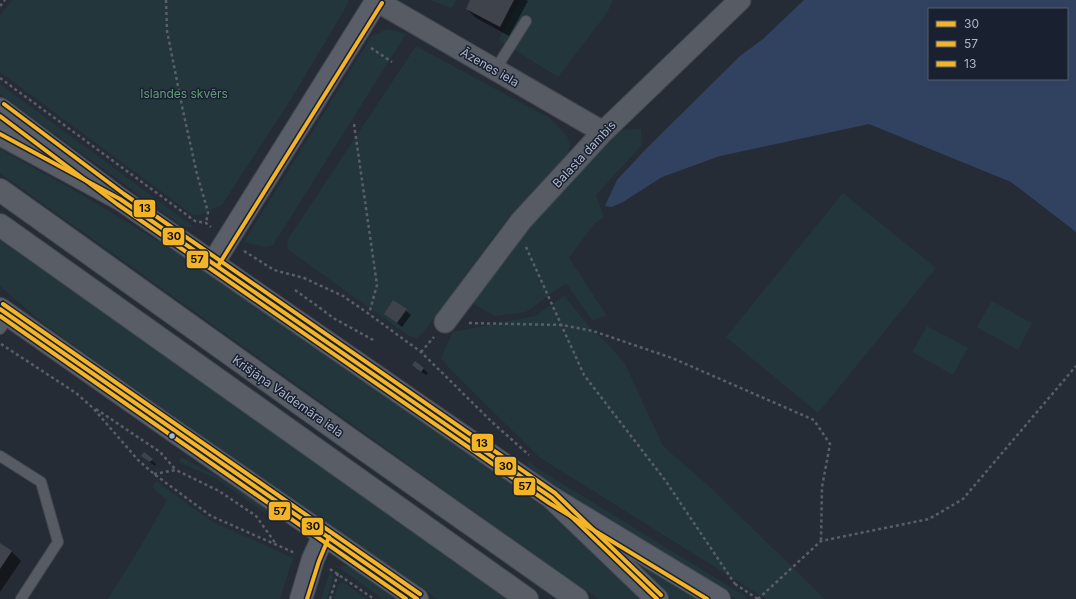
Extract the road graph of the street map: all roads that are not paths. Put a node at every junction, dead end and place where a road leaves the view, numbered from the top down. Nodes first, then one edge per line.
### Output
1 (378, 0) edge
2 (740, 0) edge
3 (526, 20) dead end
4 (495, 70) junction
5 (0, 109) edge
6 (603, 132) junction
7 (0, 134) edge
8 (0, 190) edge
9 (120, 199) junction
10 (0, 225) edge
11 (212, 263) junction
12 (3, 318) edge
13 (445, 322) road end
14 (0, 456) edge
15 (552, 498) junction
16 (324, 535) junction
17 (21, 599) edge
18 (301, 599) edge
19 (417, 599) edge
20 (527, 599) edge
21 (577, 599) edge
22 (657, 599) edge
23 (719, 599) edge

1 - 4 street, Āzenes iela
1 - 11 street
2 - 6 street, Balasta dambis
3 - 4 lane
4 - 6 street, Āzenes iela
5 - 9 street
6 - 13 street, Balasta dambis
7 - 9 main road
8 - 21 main road, Krišjāņa Valdemāra iela
9 - 11 street
10 - 20 main road
11 - 15 street
12 - 16 street
14 - 17 lane
15 - 22 main road
15 - 23 street
16 - 18 street
16 - 19 street

